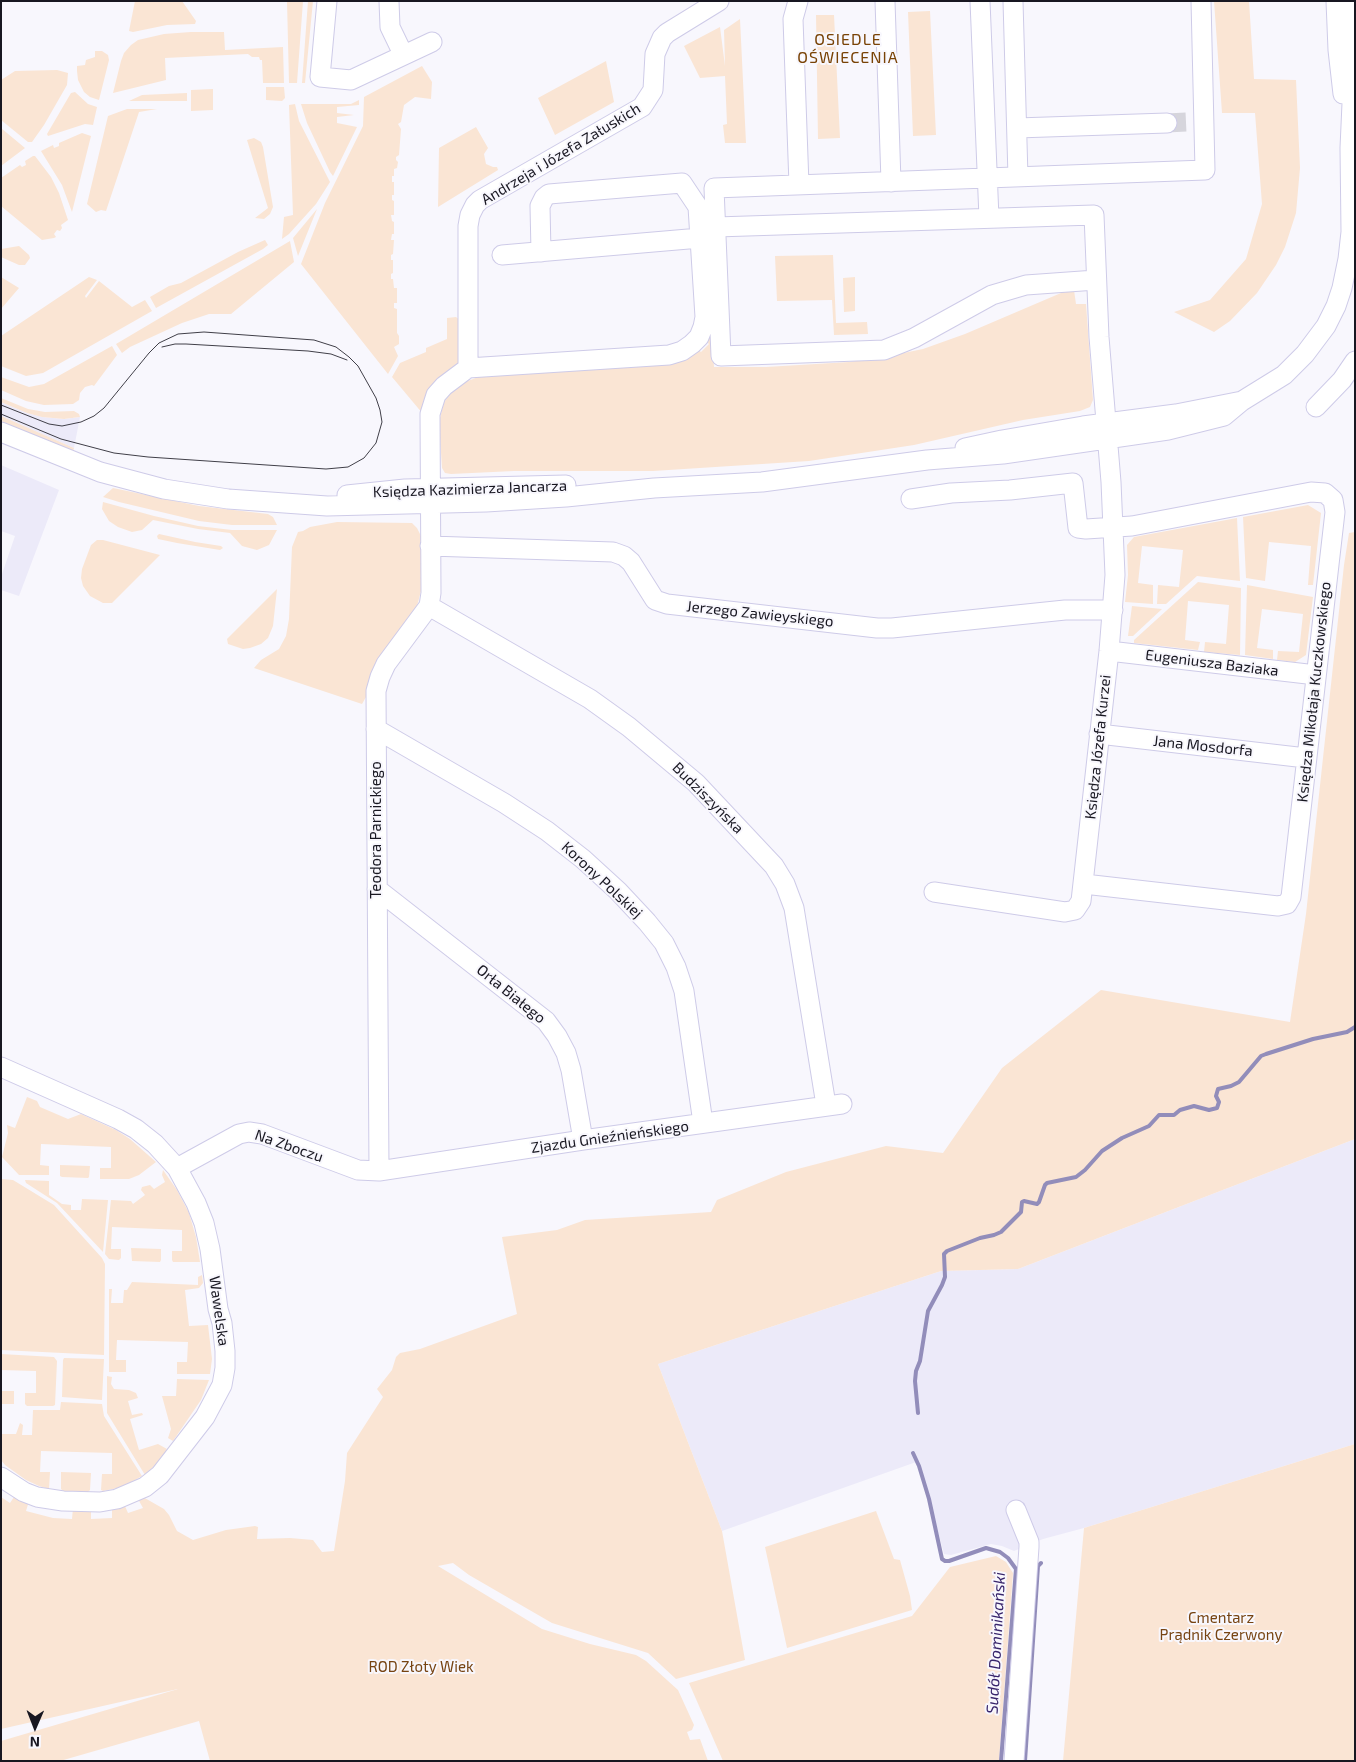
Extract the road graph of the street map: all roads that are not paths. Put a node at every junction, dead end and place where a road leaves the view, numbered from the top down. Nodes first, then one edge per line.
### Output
1 (328, 1) edge
2 (389, 1) edge
3 (719, 1) edge
4 (798, 1) edge
5 (886, 1) edge
6 (980, 1) edge
7 (1013, 1) edge
8 (1201, 1) edge
9 (1336, 1) edge
10 (1352, 1) edge
11 (432, 42) dead end
12 (403, 54) junction
13 (1167, 122) tunnel mouth
14 (1017, 128) junction
15 (1350, 148) junction
16 (1018, 177) junction
17 (987, 178) junction
18 (891, 182) junction
19 (799, 185) junction
20 (988, 218) junction
21 (716, 227) junction
22 (700, 238) junction
23 (541, 252) junction
24 (502, 255) dead end
25 (1096, 280) junction
26 (1348, 289) edge
27 (1355, 361) edge
28 (468, 368) junction
29 (1316, 407) dead end
30 (1106, 431) junction
31 (1, 432) edge
32 (430, 496) junction
33 (911, 499) dead end
34 (1114, 528) junction
35 (430, 546) junction
36 (429, 606) junction
37 (1113, 610) junction
38 (1109, 651) junction
39 (1316, 675) junction
40 (376, 729) junction
41 (1099, 734) junction
42 (1306, 758) junction
43 (1084, 884) junction
44 (377, 889) junction
45 (934, 892) dead end
46 (1, 1067) edge
47 (834, 1104) joint
48 (703, 1123) junction
49 (583, 1140) junction
50 (177, 1168) junction
51 (379, 1171) junction
52 (1, 1477) edge
53 (1016, 1510) dead end
54 (1014, 1761) edge

1 - 12 street
2 - 12 street
3 - 28 street, Andrzeja i Józefa Załuskich
4 - 19 street
5 - 18 street
6 - 17 street
7 - 14 street
8 - 16 street
9 - 15 street
10 - 15 street
11 - 12 street
13 - 14 street
14 - 16 street
15 - 26 street, Księdza Kazimierza Jancarza
16 - 17 street
17 - 18 street
17 - 20 street
18 - 19 street
19 - 21 street
20 - 21 street
20 - 25 street, Księdza Józefa Kurzei
21 - 25 street
22 - 23 street
22 - 23 street
22 - 28 street
23 - 24 street
25 - 30 street, Księdza Józefa Kurzei
26 - 30 street, Księdza Kazimierza Jancarza
27 - 29 street
28 - 32 street
30 - 32 street, Księdza Kazimierza Jancarza
30 - 34 street, Księdza Józefa Kurzei
31 - 32 street, Księdza Kazimierza Jancarza
32 - 35 street
33 - 34 street
34 - 37 street, Księdza Józefa Kurzei
34 - 39 street, Księdza Mikołaja Kuczkowskiego
35 - 36 street
35 - 37 street, Jerzego Zawieyskiego
36 - 40 street, Teodora Parnickiego
36 - 47 street, Budziszyńska
37 - 38 street, Księdza Józefa Kurzei
38 - 39 street, Eugeniusza Baziaka
38 - 41 street, Księdza Józefa Kurzei
39 - 42 street, Księdza Mikołaja Kuczkowskiego
40 - 44 street, Teodora Parnickiego
40 - 48 street, Korony Polskiej
41 - 42 street, Jana Mosdorfa
41 - 43 street, Księdza Józefa Kurzei
42 - 43 street, Księdza Mikołaja Kuczkowskiego
43 - 45 street, Księdza Józefa Kurzei
44 - 49 street, Orła Białego
44 - 51 street, Teodora Parnickiego
46 - 50 street, Wawelska
47 - 48 street, Zjazdu Gnieźnieńskiego
48 - 49 street, Zjazdu Gnieźnieńskiego
49 - 51 street, Zjazdu Gnieźnieńskiego
50 - 51 street, Na Zboczu
50 - 52 street, Wawelska
53 - 54 street

